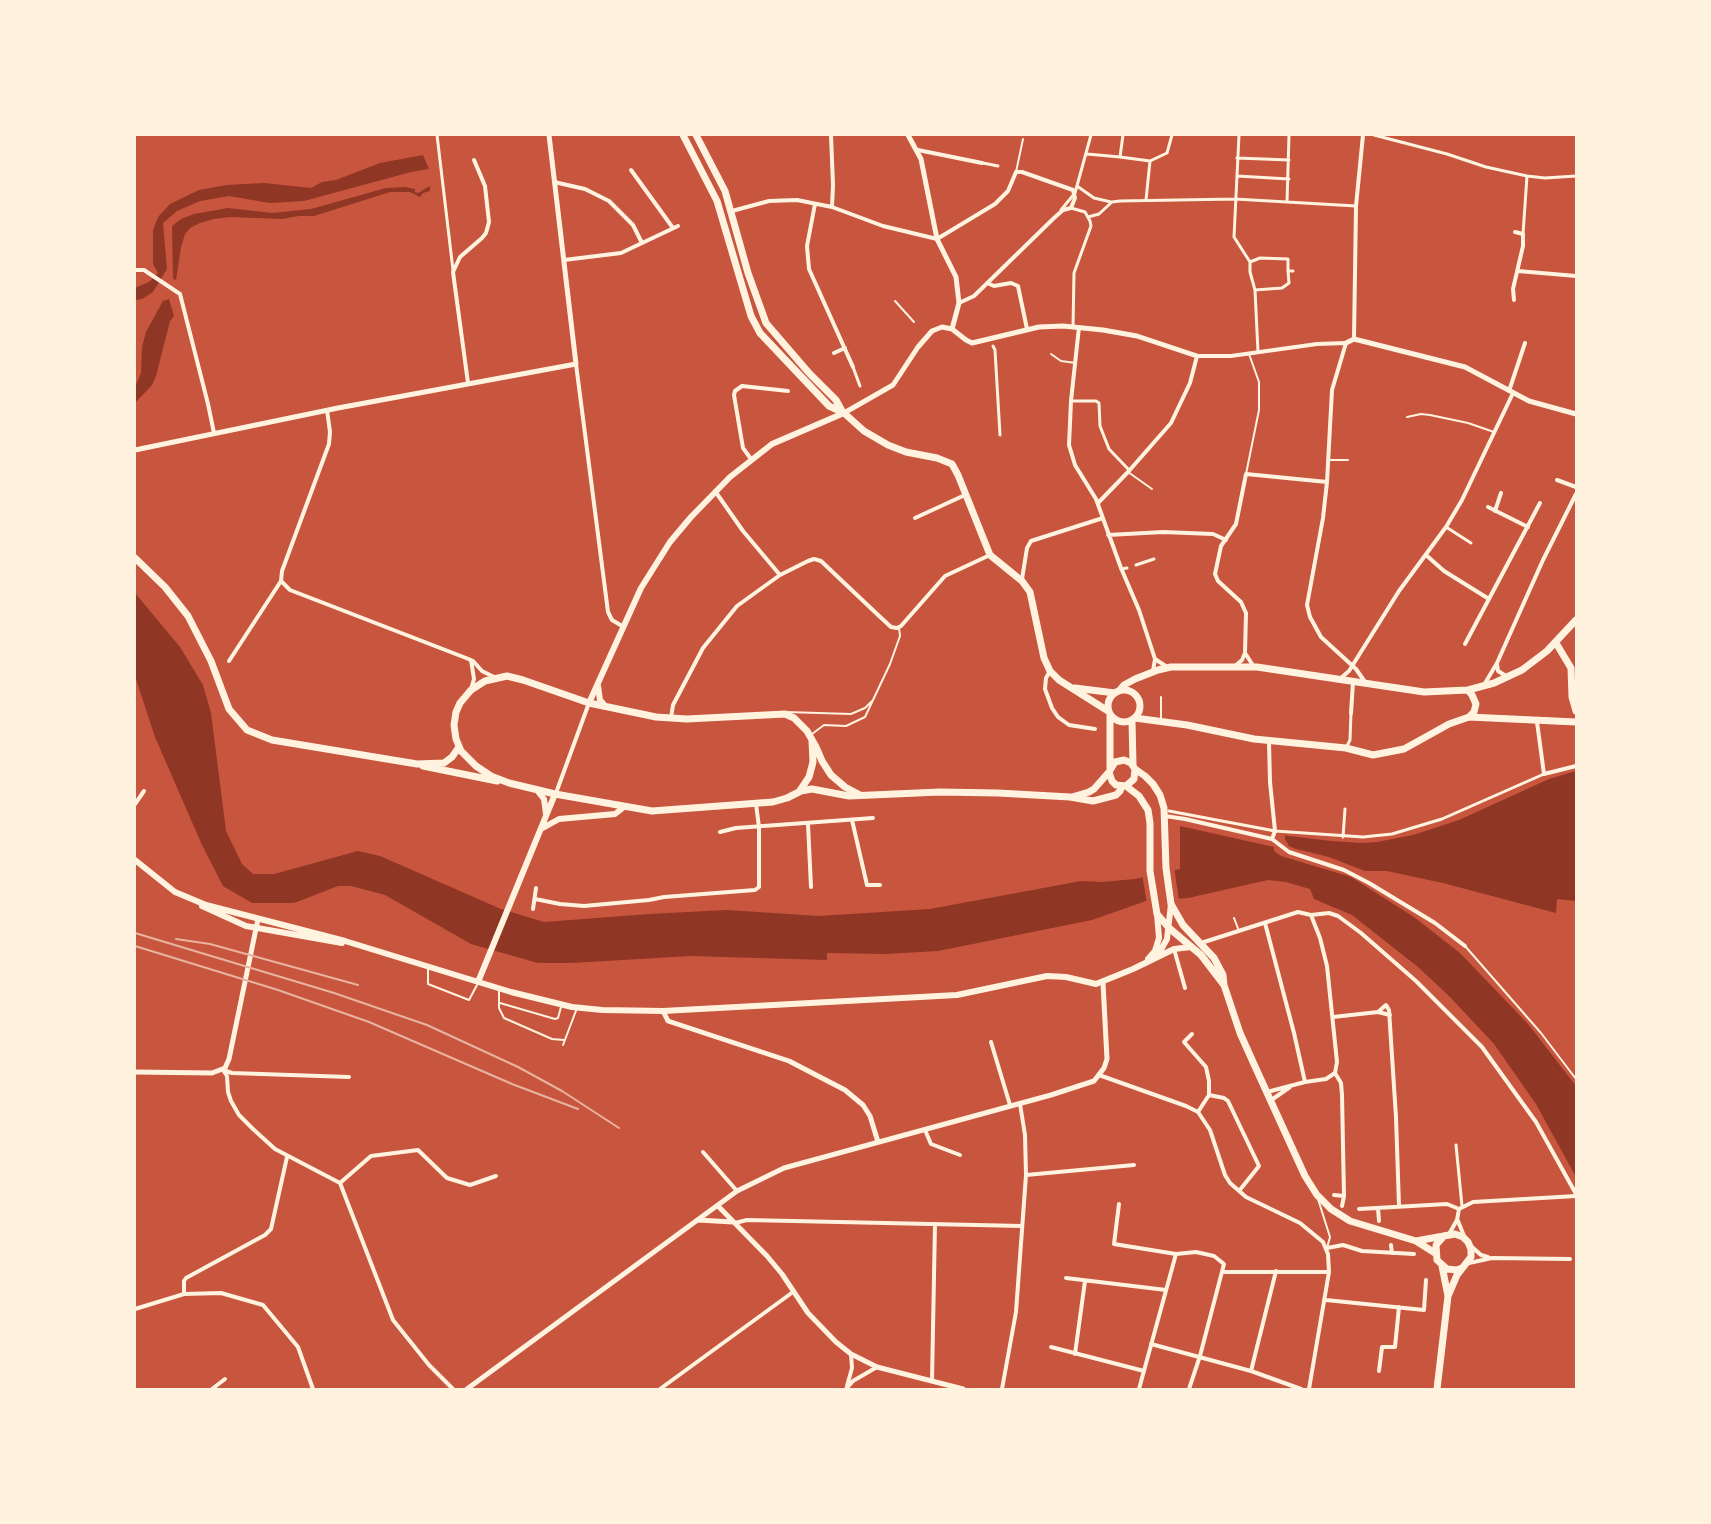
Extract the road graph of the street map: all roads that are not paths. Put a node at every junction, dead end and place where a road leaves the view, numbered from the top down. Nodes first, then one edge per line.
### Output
1 (437, 135) edge
2 (549, 135) edge
3 (683, 135) edge
4 (696, 135) edge
5 (831, 135) edge
6 (908, 135) edge
7 (1091, 135) edge
8 (1123, 135) edge
9 (1172, 135) edge
10 (1239, 135) edge
11 (1289, 135) edge
12 (1364, 135) edge
13 (1374, 135) edge
14 (1023, 139) dead end
15 (918, 150) junction
16 (1087, 154) junction
17 (1120, 157) junction
18 (1238, 158) junction
19 (474, 160) dead end
20 (1289, 160) junction
21 (1150, 161) junction
22 (982, 163) joint
23 (998, 166) dead end
24 (632, 170) dead end
25 (1014, 170) junction
26 (1237, 176) junction
27 (1527, 176) junction
28 (1576, 176) edge
29 (1289, 179) junction
30 (553, 182) junction
31 (1077, 186) junction
32 (1075, 193) junction
33 (1235, 199) junction
34 (1146, 200) junction
35 (1113, 202) junction
36 (1287, 203) junction
37 (815, 204) junction
38 (832, 207) junction
39 (1072, 207) junction
40 (1356, 207) junction
41 (732, 211) junction
42 (1088, 217) junction
43 (1054, 218) junction
44 (1515, 232) dead end
45 (1523, 234) junction
46 (937, 239) junction
47 (642, 243) junction
48 (563, 260) junction
49 (1250, 262) junction
50 (135, 270) edge
51 (1518, 271) junction
52 (453, 272) junction
53 (1576, 276) edge
54 (987, 283) junction
55 (1255, 290) junction
56 (1514, 300) dead end
57 (895, 301) dead end
58 (959, 303) junction
59 (914, 322) dead end
60 (1076, 327) junction
61 (952, 329) junction
62 (1027, 329) junction
63 (1354, 339) junction
64 (1346, 343) junction
65 (1525, 343) dead end
66 (993, 346) dead end
67 (845, 348) junction
68 (1258, 352) junction
69 (834, 353) dead end
70 (1248, 353) junction
71 (1051, 354) dead end
72 (1197, 356) junction
73 (1076, 363) junction
74 (576, 364) junction
75 (853, 366) joint
76 (468, 383) junction
77 (860, 386) dead end
78 (788, 391) dead end
79 (1511, 392) junction
80 (1071, 401) junction
81 (327, 410) junction
82 (843, 413) junction
83 (1576, 414) edge
84 (1407, 417) dead end
85 (1494, 432) junction
86 (214, 433) junction
87 (1000, 435) dead end
88 (135, 450) edge
89 (751, 459) junction
90 (1329, 460) junction
91 (1348, 460) dead end
92 (1129, 471) junction
93 (1246, 474) junction
94 (1557, 480) dead end
95 (1327, 482) junction
96 (1576, 487) edge
97 (1152, 489) dead end
98 (715, 491) junction
99 (1502, 493) dead end
100 (966, 494) junction
101 (1576, 494) edge
102 (1098, 503) junction
103 (1540, 503) dead end
104 (1488, 507) dead end
105 (1495, 511) junction
106 (915, 518) dead end
107 (1103, 518) junction
108 (1446, 527) junction
109 (1528, 527) junction
110 (1108, 535) junction
111 (1226, 540) junction
112 (1471, 543) dead end
113 (990, 555) junction
114 (1426, 555) junction
115 (135, 558) edge
116 (1154, 559) dead end
117 (1136, 565) dead end
118 (1127, 568) dead end
119 (1121, 569) junction
120 (780, 575) junction
121 (281, 581) junction
122 (1022, 581) junction
123 (1489, 599) junction
124 (1576, 620) edge
125 (622, 626) junction
126 (899, 628) junction
127 (1556, 643) junction
128 (1465, 644) dead end
129 (1245, 653) junction
130 (1155, 659) junction
131 (471, 660) junction
132 (229, 661) dead end
133 (1497, 663) junction
134 (1353, 666) junction
135 (1168, 667) junction
136 (1233, 667) junction
137 (1254, 667) junction
138 (1050, 670) junction
139 (1153, 672) junction
140 (1510, 676) junction
141 (495, 678) junction
142 (1338, 680) junction
143 (598, 682) junction
144 (1353, 682) junction
145 (1366, 684) junction
146 (1481, 687) junction
147 (1072, 688) junction
148 (471, 690) junction
149 (1468, 690) junction
150 (1117, 692) junction
151 (1161, 697) dead end
152 (872, 701) junction
153 (589, 704) junction
154 (606, 707) junction
155 (1576, 711) edge
156 (778, 712) junction
157 (1109, 713) junction
158 (1351, 713) joint
159 (1469, 717) junction
160 (671, 718) junction
161 (1134, 720) junction
162 (1150, 720) junction
163 (1161, 721) junction
164 (1537, 722) junction
165 (1576, 722) edge
166 (1095, 729) dead end
167 (1133, 733) junction
168 (811, 738) junction
169 (1269, 741) junction
170 (459, 747) junction
171 (1346, 748) junction
172 (417, 764) junction
173 (1576, 766) edge
174 (1134, 767) junction
175 (1110, 770) junction
176 (1544, 774) junction
177 (509, 783) junction
178 (1124, 786) junction
179 (536, 789) junction
180 (144, 791) dead end
181 (799, 792) junction
182 (555, 794) junction
183 (860, 795) junction
184 (1070, 797) junction
185 (756, 803) junction
186 (135, 804) edge
187 (624, 807) junction
188 (1345, 809) dead end
189 (1167, 814) junction
190 (546, 817) junction
191 (873, 818) dead end
192 (852, 820) junction
193 (808, 824) junction
194 (759, 827) junction
195 (540, 830) junction
196 (1275, 831) junction
197 (720, 832) dead end
198 (1343, 837) junction
199 (1272, 839) junction
200 (135, 860) edge
201 (880, 885) dead end
202 (811, 887) dead end
203 (536, 888) dead end
204 (189, 898) junction
205 (534, 899) junction
206 (1170, 903) junction
207 (533, 909) dead end
208 (1157, 914) junction
209 (1311, 915) junction
210 (1234, 918) dead end
211 (258, 919) junction
212 (1265, 923) junction
213 (256, 928) junction
214 (1169, 928) junction
215 (1239, 931) junction
216 (1200, 944) junction
217 (359, 946) junction
218 (1465, 946) joint
219 (1191, 947) junction
220 (1174, 949) junction
221 (1157, 957) junction
222 (1143, 964) junction
223 (428, 967) junction
224 (478, 982) junction
225 (1102, 983) junction
226 (1224, 985) junction
227 (498, 988) junction
228 (1185, 988) dead end
229 (500, 1003) junction
230 (562, 1005) junction
231 (577, 1008) junction
232 (663, 1011) junction
233 (1378, 1012) junction
234 (1390, 1015) junction
235 (1333, 1017) junction
236 (1192, 1034) dead end
237 (564, 1040) junction
238 (991, 1042) dead end
239 (563, 1045) dead end
240 (223, 1070) junction
241 (135, 1072) edge
242 (1335, 1073) junction
243 (1099, 1075) junction
244 (349, 1077) dead end
245 (1576, 1079) edge
246 (1305, 1082) junction
247 (1291, 1087) junction
248 (1266, 1092) junction
249 (1209, 1095) junction
250 (1270, 1101) junction
251 (1020, 1102) junction
252 (1010, 1105) junction
253 (1198, 1112) junction
254 (925, 1130) junction
255 (878, 1142) junction
256 (1456, 1145) dead end
257 (703, 1152) dead end
258 (960, 1155) dead end
259 (287, 1157) junction
260 (1134, 1165) dead end
261 (1026, 1175) junction
262 (496, 1176) dead end
263 (340, 1183) junction
264 (737, 1191) junction
265 (1239, 1191) junction
266 (1317, 1195) junction
267 (1334, 1195) dead end
268 (1576, 1195) edge
269 (1344, 1196) junction
270 (1119, 1204) dead end
271 (718, 1206) junction
272 (1342, 1206) dead end
273 (1399, 1206) junction
274 (1461, 1207) junction
275 (1378, 1208) junction
276 (1359, 1209) dead end
277 (698, 1220) junction
278 (1457, 1220) junction
279 (1379, 1221) dead end
280 (735, 1222) junction
281 (935, 1224) junction
282 (1022, 1226) junction
283 (1446, 1235) junction
284 (1416, 1241) junction
285 (1468, 1242) junction
286 (1391, 1245) dead end
287 (1327, 1248) junction
288 (1392, 1253) junction
289 (1435, 1253) junction
290 (1176, 1254) junction
291 (1414, 1254) dead end
292 (1492, 1258) junction
293 (1570, 1259) dead end
294 (1442, 1266) junction
295 (1465, 1266) junction
296 (1276, 1271) junction
297 (1223, 1272) junction
298 (1329, 1272) junction
299 (1066, 1278) dead end
300 (1426, 1280) dead end
301 (1085, 1281) junction
302 (1166, 1290) junction
303 (793, 1292) junction
304 (184, 1294) junction
305 (1448, 1296) junction
306 (1326, 1300) junction
307 (1399, 1307) junction
308 (135, 1309) edge
309 (1151, 1344) junction
310 (1051, 1347) dead end
311 (851, 1354) junction
312 (1075, 1354) junction
313 (1200, 1356) junction
314 (877, 1367) junction
315 (1144, 1371) junction
316 (1251, 1371) junction
317 (1379, 1371) dead end
318 (225, 1379) dead end
319 (932, 1381) junction
320 (846, 1388) edge
321 (212, 1389) edge
322 (313, 1389) edge
323 (453, 1389) edge
324 (467, 1389) edge
325 (660, 1389) edge
326 (963, 1389) edge
327 (1002, 1389) edge
328 (1139, 1389) edge
329 (1189, 1389) edge
330 (1302, 1389) edge
331 (1309, 1389) edge
332 (1437, 1389) edge

1 - 52 street
2 - 30 street
3 - 82 main road
4 - 41 main road
5 - 38 street
6 - 15 street
7 - 16 street
8 - 17 street
9 - 21 street
10 - 18 street
11 - 20 street
12 - 40 street
13 - 27 street
14 - 25 lane
15 - 22 street
15 - 46 street
16 - 17 street
16 - 31 street
17 - 21 street
18 - 20 street
18 - 26 street
19 - 52 street
20 - 29 street
21 - 34 street
22 - 23 street
24 - 47 street
25 - 32 street
25 - 46 street
26 - 29 street
26 - 33 street
27 - 28 street
27 - 45 street
29 - 36 street
30 - 47 street
30 - 48 street
31 - 32 street
31 - 35 street
32 - 39 street
32 - 43 street
33 - 34 street
33 - 36 street
33 - 49 street
34 - 35 street
35 - 42 street
36 - 40 street
37 - 38 street
37 - 41 street
37 - 67 street
38 - 46 street
39 - 42 street
39 - 43 street
40 - 63 street
41 - 82 main road
42 - 60 street
43 - 54 street
44 - 45 street
45 - 51 street
46 - 58 street
47 - 48 street
48 - 74 street
49 - 55 street
49 - 55 street
50 - 86 street
51 - 53 street
51 - 56 street
52 - 76 street
54 - 58 street
54 - 62 street
55 - 68 street
57 - 59 lane
58 - 61 street
60 - 62 street
60 - 72 street
60 - 73 street
61 - 62 street
61 - 82 street
63 - 64 street
63 - 79 street
64 - 68 street
64 - 90 street
65 - 79 street
66 - 87 street
67 - 69 street
67 - 75 street
68 - 70 street
70 - 72 street
70 - 93 lane
71 - 73 lane
72 - 92 street
73 - 80 street
74 - 76 street
74 - 125 street
75 - 77 street
76 - 81 street
78 - 89 street
79 - 83 street
79 - 85 street
80 - 92 street
80 - 102 street
81 - 86 street
81 - 121 street
82 - 89 main road
82 - 100 main road
84 - 85 lane
85 - 108 street
86 - 88 street
89 - 98 main road
90 - 91 lane
90 - 95 street
92 - 97 lane
92 - 102 street
93 - 95 street
93 - 111 street
94 - 96 street
95 - 134 street
98 - 120 street
98 - 125 main road
99 - 105 street
100 - 106 street
100 - 113 main road
101 - 133 street
102 - 107 street
103 - 109 street
104 - 105 street
105 - 109 street
107 - 110 street
107 - 122 street
108 - 112 street
108 - 114 street
109 - 123 street
110 - 111 street
110 - 119 street
111 - 129 street
113 - 122 main road
113 - 126 street
114 - 123 street
114 - 134 street
115 - 172 main road
116 - 117 street
118 - 119 street
119 - 130 street
120 - 126 street
120 - 160 street
121 - 131 street
121 - 132 street
122 - 138 main road
123 - 128 street
124 - 127 main road
125 - 143 main road
126 - 152 lane
127 - 140 main road
127 - 155 main road
129 - 136 street
129 - 137 street
130 - 135 street
130 - 139 street
131 - 141 street
131 - 148 street
133 - 140 street
133 - 146 street
134 - 142 street
134 - 145 street
135 - 136 main road
135 - 139 main road
136 - 137 main road
137 - 142 main road
138 - 147 main road
138 - 166 street
139 - 150 main road
140 - 146 main road
141 - 148 main road
141 - 153 main road
142 - 144 main road
143 - 153 main road
143 - 154 main road
144 - 145 main road
144 - 158 street
145 - 149 main road
146 - 149 main road
147 - 150 main road
147 - 157 main road
148 - 170 main road
149 - 159 main road
150 - 157 main road
150 - 161 main road
151 - 163 lane
152 - 156 lane
152 - 168 lane
153 - 154 main road
153 - 182 street
154 - 160 main road
156 - 160 main road
156 - 168 main road
157 - 161 main road
157 - 175 main road
158 - 171 street
159 - 164 main road
159 - 171 main road
161 - 162 main road
161 - 167 main road
162 - 163 main road
162 - 167 main road
163 - 169 main road
164 - 165 main road
164 - 176 street
167 - 174 main road
168 - 181 main road
168 - 183 main road
169 - 171 main road
169 - 196 street
170 - 172 main road
170 - 177 main road
172 - 177 main road
173 - 176 street
174 - 175 main road
174 - 178 main road
174 - 189 main road
175 - 178 main road
175 - 184 main road
176 - 198 street
177 - 179 main road
178 - 184 main road
178 - 208 main road
179 - 182 main road
179 - 190 main road
180 - 186 street
181 - 183 main road
181 - 185 main road
182 - 187 main road
182 - 190 main road
183 - 184 main road
185 - 187 main road
185 - 194 street
187 - 195 main road
188 - 198 street
189 - 196 street
189 - 199 street
189 - 206 main road
190 - 195 main road
191 - 192 street
192 - 193 street
192 - 201 street
193 - 194 street
193 - 202 street
194 - 197 street
194 - 205 street
195 - 224 main road
196 - 198 street
196 - 199 street
199 - 218 street
200 - 204 main road
203 - 205 street
204 - 211 main road
204 - 213 main road
205 - 207 street
206 - 214 main road
206 - 216 main road
208 - 214 main road
208 - 222 main road
209 - 212 street
209 - 235 street
209 - 268 street
210 - 215 lane
211 - 213 street
211 - 217 main road
212 - 215 street
212 - 246 street
213 - 217 main road
213 - 240 street
214 - 219 main road
214 - 221 main road
215 - 216 street
216 - 226 main road
217 - 223 main road
218 - 245 lane
219 - 220 main road
219 - 226 main road
220 - 221 main road
220 - 228 street
221 - 222 main road
222 - 225 main road
223 - 224 main road
223 - 224 lane
224 - 227 main road
225 - 232 main road
225 - 243 street
226 - 248 main road
227 - 229 lane
227 - 230 main road
229 - 230 lane
229 - 237 lane
230 - 231 main road
231 - 232 main road
231 - 237 lane
232 - 255 street
233 - 234 street
233 - 234 street
233 - 235 street
234 - 273 street
235 - 242 street
236 - 249 street
237 - 239 lane
238 - 252 street
240 - 241 street
240 - 244 street
240 - 259 street
242 - 246 street
242 - 269 street
243 - 251 street
243 - 253 street
246 - 247 street
247 - 248 street
247 - 250 street
248 - 250 main road
249 - 253 street
249 - 265 street
250 - 266 main road
251 - 252 street
251 - 261 street
252 - 254 street
253 - 265 street
254 - 255 street
254 - 258 street
255 - 264 street
256 - 274 street
257 - 264 street
259 - 263 street
259 - 304 street
260 - 261 street
261 - 282 street
262 - 263 street
263 - 323 street
264 - 271 street
265 - 287 street
266 - 284 main road
266 - 287 lane
267 - 269 street
268 - 274 street
269 - 272 street
270 - 290 street
271 - 277 street
271 - 280 street
273 - 274 street
273 - 275 street
274 - 278 street
275 - 276 street
275 - 279 street
277 - 280 street
277 - 324 street
278 - 283 street
278 - 285 street
280 - 281 street
280 - 303 street
281 - 282 street
281 - 319 street
282 - 327 street
283 - 284 main road
283 - 285 main road
283 - 289 main road
284 - 289 main road
285 - 292 street
285 - 295 main road
286 - 288 street
287 - 288 street
287 - 298 street
288 - 291 street
289 - 294 main road
290 - 297 street
290 - 302 street
292 - 293 street
292 - 295 street
294 - 295 main road
294 - 305 main road
295 - 305 main road
296 - 297 street
296 - 298 street
296 - 316 street
297 - 313 street
298 - 306 street
299 - 301 street
300 - 307 street
301 - 302 street
301 - 312 street
302 - 309 street
303 - 311 street
303 - 325 street
304 - 308 street
304 - 322 street
305 - 332 main road
306 - 307 street
306 - 331 street
307 - 317 street
309 - 313 street
309 - 315 street
310 - 312 street
311 - 314 street
311 - 320 street
312 - 315 street
313 - 316 street
313 - 329 street
314 - 319 street
314 - 320 street
315 - 328 street
316 - 330 street
318 - 321 street
319 - 326 street

